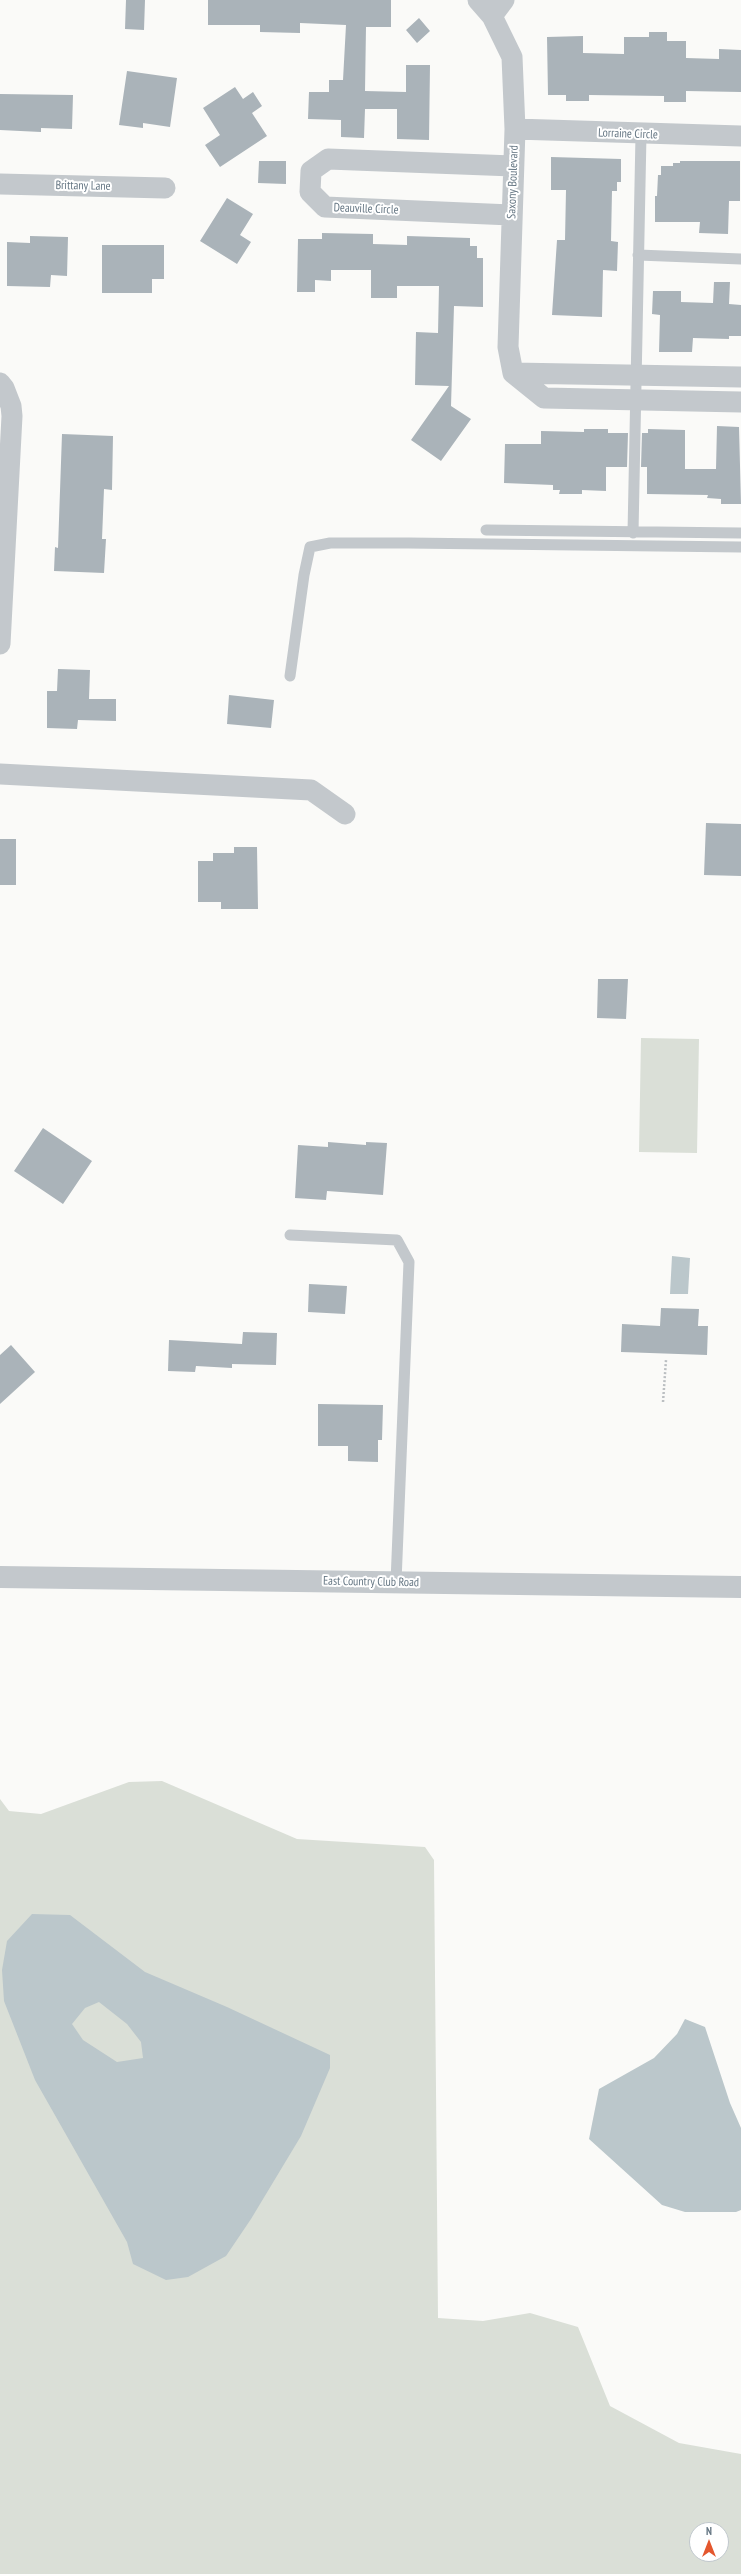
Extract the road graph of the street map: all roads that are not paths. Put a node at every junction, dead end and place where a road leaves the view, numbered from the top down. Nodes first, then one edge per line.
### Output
1 (478, 0) edge
2 (498, 8) edge
3 (515, 129) junction
4 (641, 134) junction
5 (741, 136) edge
6 (513, 166) junction
7 (0, 184) edge
8 (165, 188) dead end
9 (511, 215) junction
10 (638, 256) junction
11 (741, 259) edge
12 (514, 373) junction
13 (635, 375) junction
14 (741, 377) edge
15 (0, 383) edge
16 (635, 400) junction
17 (741, 402) edge
18 (486, 530) dead end
19 (633, 533) junction
20 (741, 533) edge
21 (741, 547) edge
22 (0, 644) edge
23 (290, 676) dead end
24 (0, 774) edge
25 (345, 814) dead end
26 (290, 1235) dead end
27 (0, 1577) edge
28 (396, 1582) junction
29 (741, 1587) edge

1 - 2 street, Saxony Boulevard
2 - 3 street, Saxony Boulevard
3 - 4 street, Lorraine Circle
3 - 6 street, Saxony Boulevard
4 - 5 street, Lorraine Circle
4 - 10 lane
6 - 9 street, Saxony Boulevard
6 - 9 street, Deauville Circle
7 - 8 street, Brittany Lane
9 - 12 street, Saxony Boulevard
10 - 11 lane
10 - 13 lane
12 - 13 street
12 - 16 street
13 - 14 street
13 - 16 lane
15 - 22 street
16 - 17 street
16 - 19 lane
18 - 19 lane
19 - 20 lane
21 - 23 lane
24 - 25 street
26 - 28 lane
27 - 28 street, East Country Club Road
28 - 29 street, East Country Club Road

